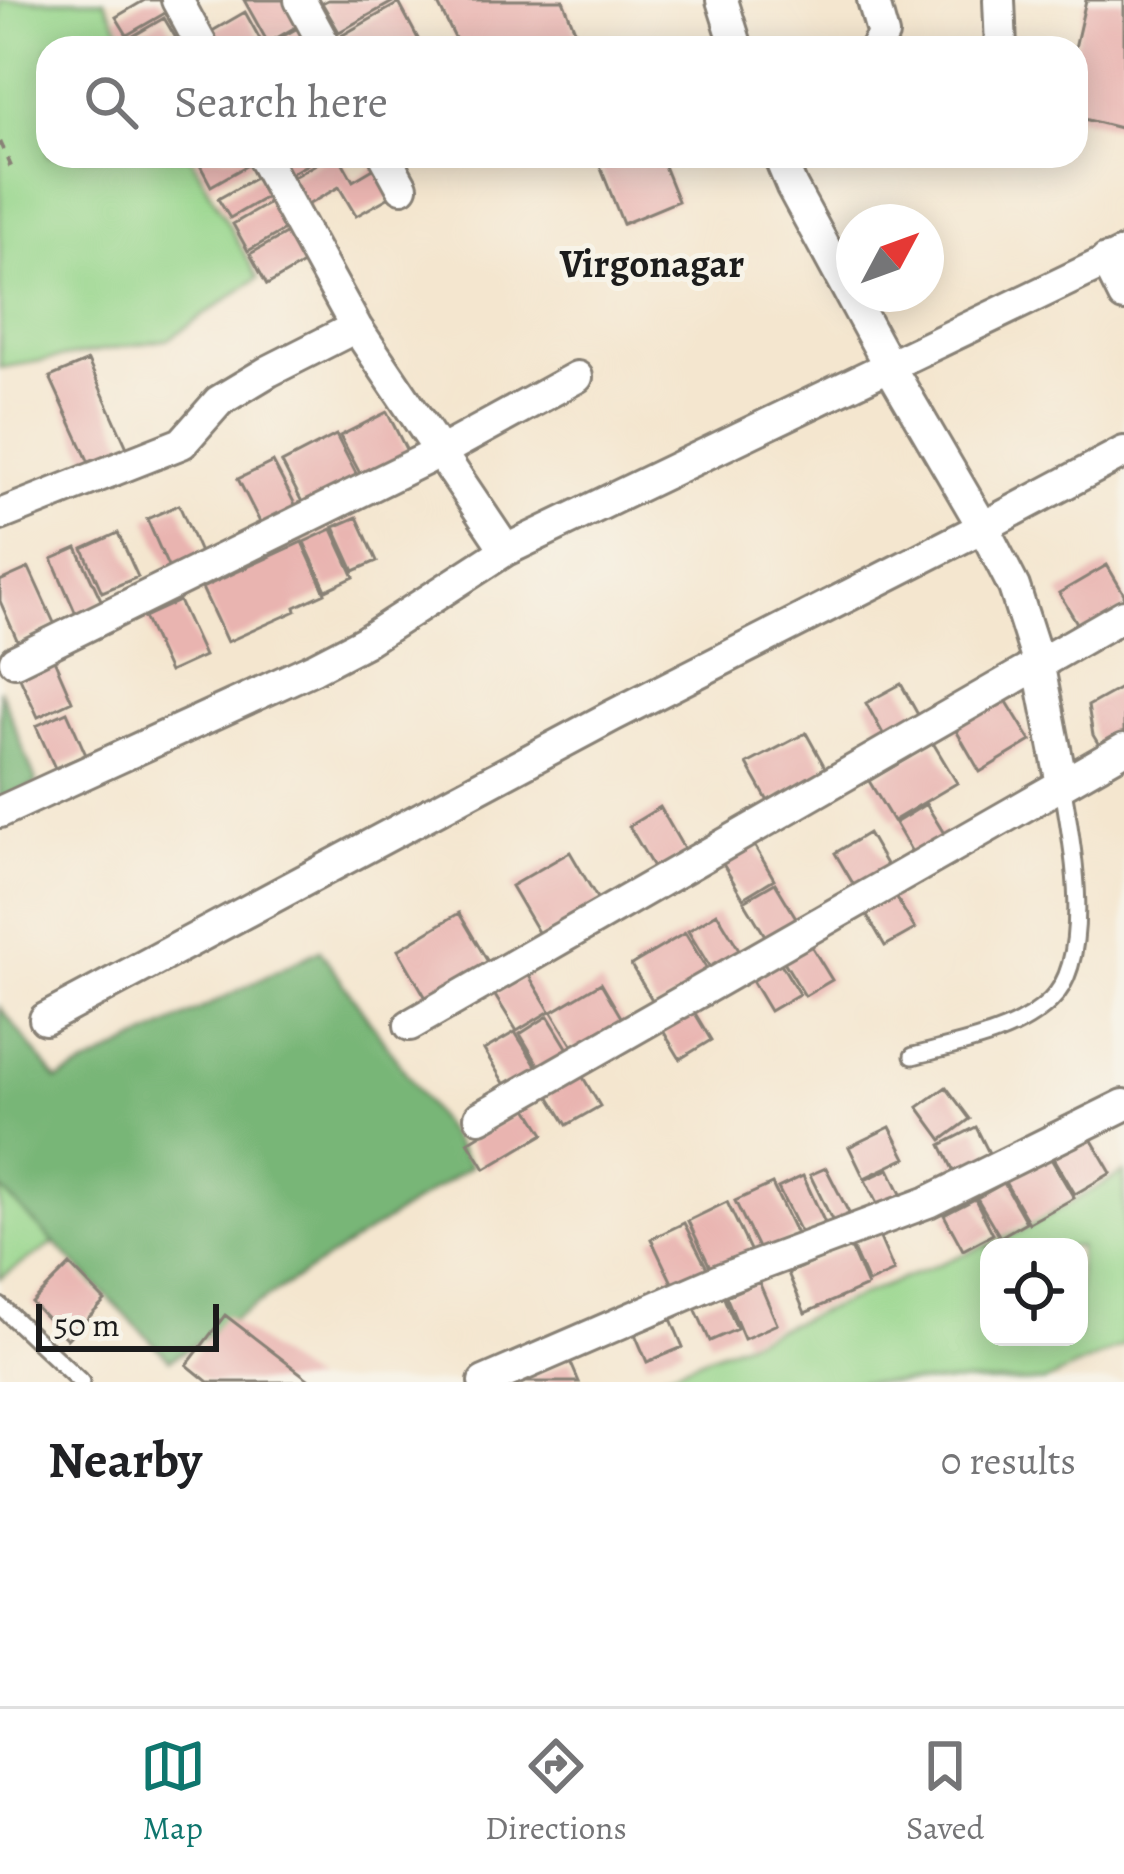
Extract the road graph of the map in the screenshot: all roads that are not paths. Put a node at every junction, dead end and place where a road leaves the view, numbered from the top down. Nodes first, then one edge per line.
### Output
1 (177, 0) edge
2 (300, 0) edge
3 (722, 0) edge
4 (873, 0) edge
5 (999, 0) edge
6 (196, 36) edge
7 (320, 36) edge
8 (733, 36) edge
9 (882, 36) edge
10 (1000, 36) edge
11 (269, 168) edge
12 (391, 168) edge
13 (784, 168) edge
14 (402, 188) dead end
15 (1115, 257) edge
16 (1124, 296) edge
17 (356, 327) junction
18 (888, 364) junction
19 (577, 377) dead end
20 (442, 451) junction
21 (1124, 452) edge
22 (0, 515) edge
23 (983, 527) junction
24 (506, 550) junction
25 (1124, 615) edge
26 (15, 662) dead end
27 (1038, 662) junction
28 (1124, 749) edge
29 (1062, 784) junction
30 (0, 812) edge
31 (45, 1019) dead end
32 (410, 1024) dead end
33 (913, 1055) dead end
34 (1124, 1105) edge
35 (480, 1117) dead end
36 (0, 1306) edge
37 (81, 1382) edge
38 (484, 1382) edge

1 - 6 street
2 - 7 street
3 - 8 street
4 - 9 street
5 - 10 street
11 - 17 street
12 - 14 street
13 - 18 street
15 - 16 street
15 - 18 street
17 - 20 street
17 - 22 street
18 - 23 street
18 - 24 street
19 - 20 street
20 - 24 street
20 - 26 street
21 - 23 street
23 - 27 street
23 - 31 street
24 - 30 street
25 - 27 street
27 - 29 street
27 - 32 street
28 - 29 street
29 - 33 lane
29 - 35 street
34 - 38 street
36 - 37 lane

